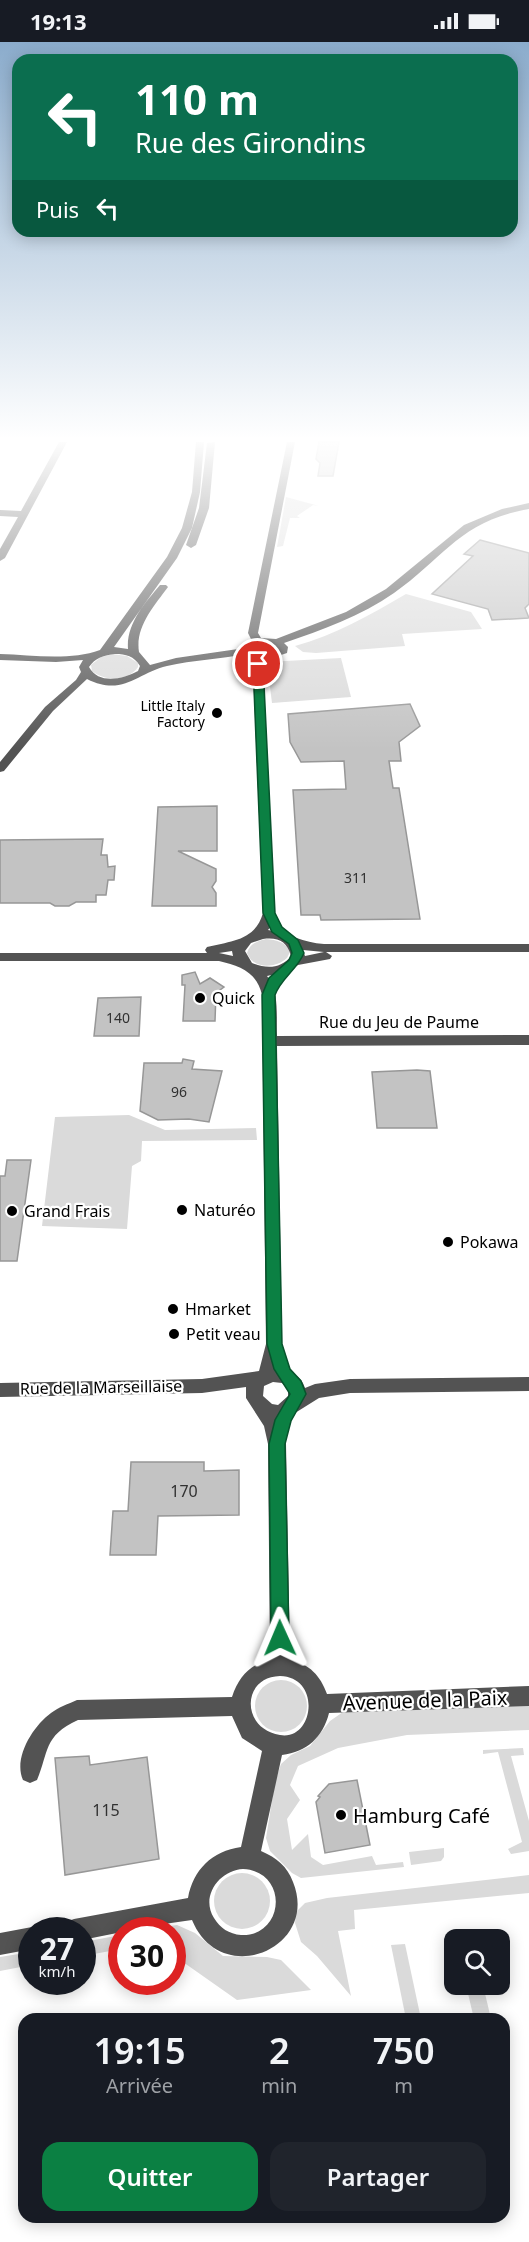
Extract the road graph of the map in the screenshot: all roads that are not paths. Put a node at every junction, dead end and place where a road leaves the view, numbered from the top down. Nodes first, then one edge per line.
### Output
1 (7, 545) edge
2 (178, 545) edge
3 (191, 545) edge
4 (271, 545) edge
5 (444, 545) edge
6 (0, 558) edge
7 (257, 641) junction
8 (277, 642) junction
9 (248, 650) junction
10 (99, 654) junction
11 (138, 656) junction
12 (0, 657) edge
13 (261, 657) junction
14 (56, 658) junction
15 (175, 661) junction
16 (85, 670) junction
17 (142, 671) junction
18 (111, 682) junction
19 (37, 724) junction
20 (0, 769) edge
21 (269, 913) junction
22 (255, 936) junction
23 (289, 940) junction
24 (241, 945) junction
25 (529, 948) edge
26 (0, 951) edge
27 (529, 955) edge
28 (0, 957) edge
29 (291, 964) junction
30 (249, 966) junction
31 (269, 995) junction
32 (529, 1040) edge
33 (269, 1041) junction
34 (274, 1344) junction
35 (264, 1378) junction
36 (288, 1378) junction
37 (529, 1384) edge
38 (202, 1386) junction
39 (350, 1386) junction
40 (0, 1390) edge
41 (259, 1404) junction
42 (292, 1405) junction
43 (277, 1444) junction
44 (280, 1667) junction
45 (529, 1696) edge
46 (320, 1704) junction
47 (240, 1706) junction
48 (274, 1743) junction
49 (30, 1773) dead end
50 (249, 1858) junction
51 (200, 1907) junction
52 (96, 1926) edge
53 (18, 1941) edge
54 (0, 1944) edge

1 - 6 street
2 - 10 street
3 - 11 street
4 - 7 street
5 - 8 street
7 - 8 street
7 - 9 street
8 - 13 street
9 - 13 street
9 - 15 street
10 - 11 street
10 - 14 street
10 - 16 street
11 - 15 street
11 - 17 street
12 - 14 street
13 - 21 street
14 - 16 street
15 - 17 street
16 - 18 street
16 - 19 street
17 - 18 street
18 - 19 street
19 - 20 street
21 - 22 street
21 - 23 street
22 - 23 street
22 - 24 street
23 - 25 street
23 - 29 street
24 - 26 street
24 - 30 street
27 - 29 street
28 - 30 street
29 - 30 street
29 - 31 street
30 - 31 street
31 - 33 street
32 - 33 street, Rue du Jeu de Paume
33 - 34 street
34 - 35 street
34 - 36 street
35 - 36 street
35 - 38 street, Rue de la Marseillaise
35 - 41 street
36 - 39 street
36 - 42 street
37 - 39 street
38 - 40 street, Rue de la Marseillaise
38 - 41 street, Rue de la Marseillaise
39 - 42 street
41 - 42 street
41 - 43 street
42 - 43 street
43 - 44 street
44 - 46 street
44 - 47 street
45 - 46 street, Avenue de la Paix
46 - 48 street
47 - 48 street
47 - 49 street
48 - 50 street
50 - 51 street
50 - 51 street
51 - 52 street
53 - 54 street

